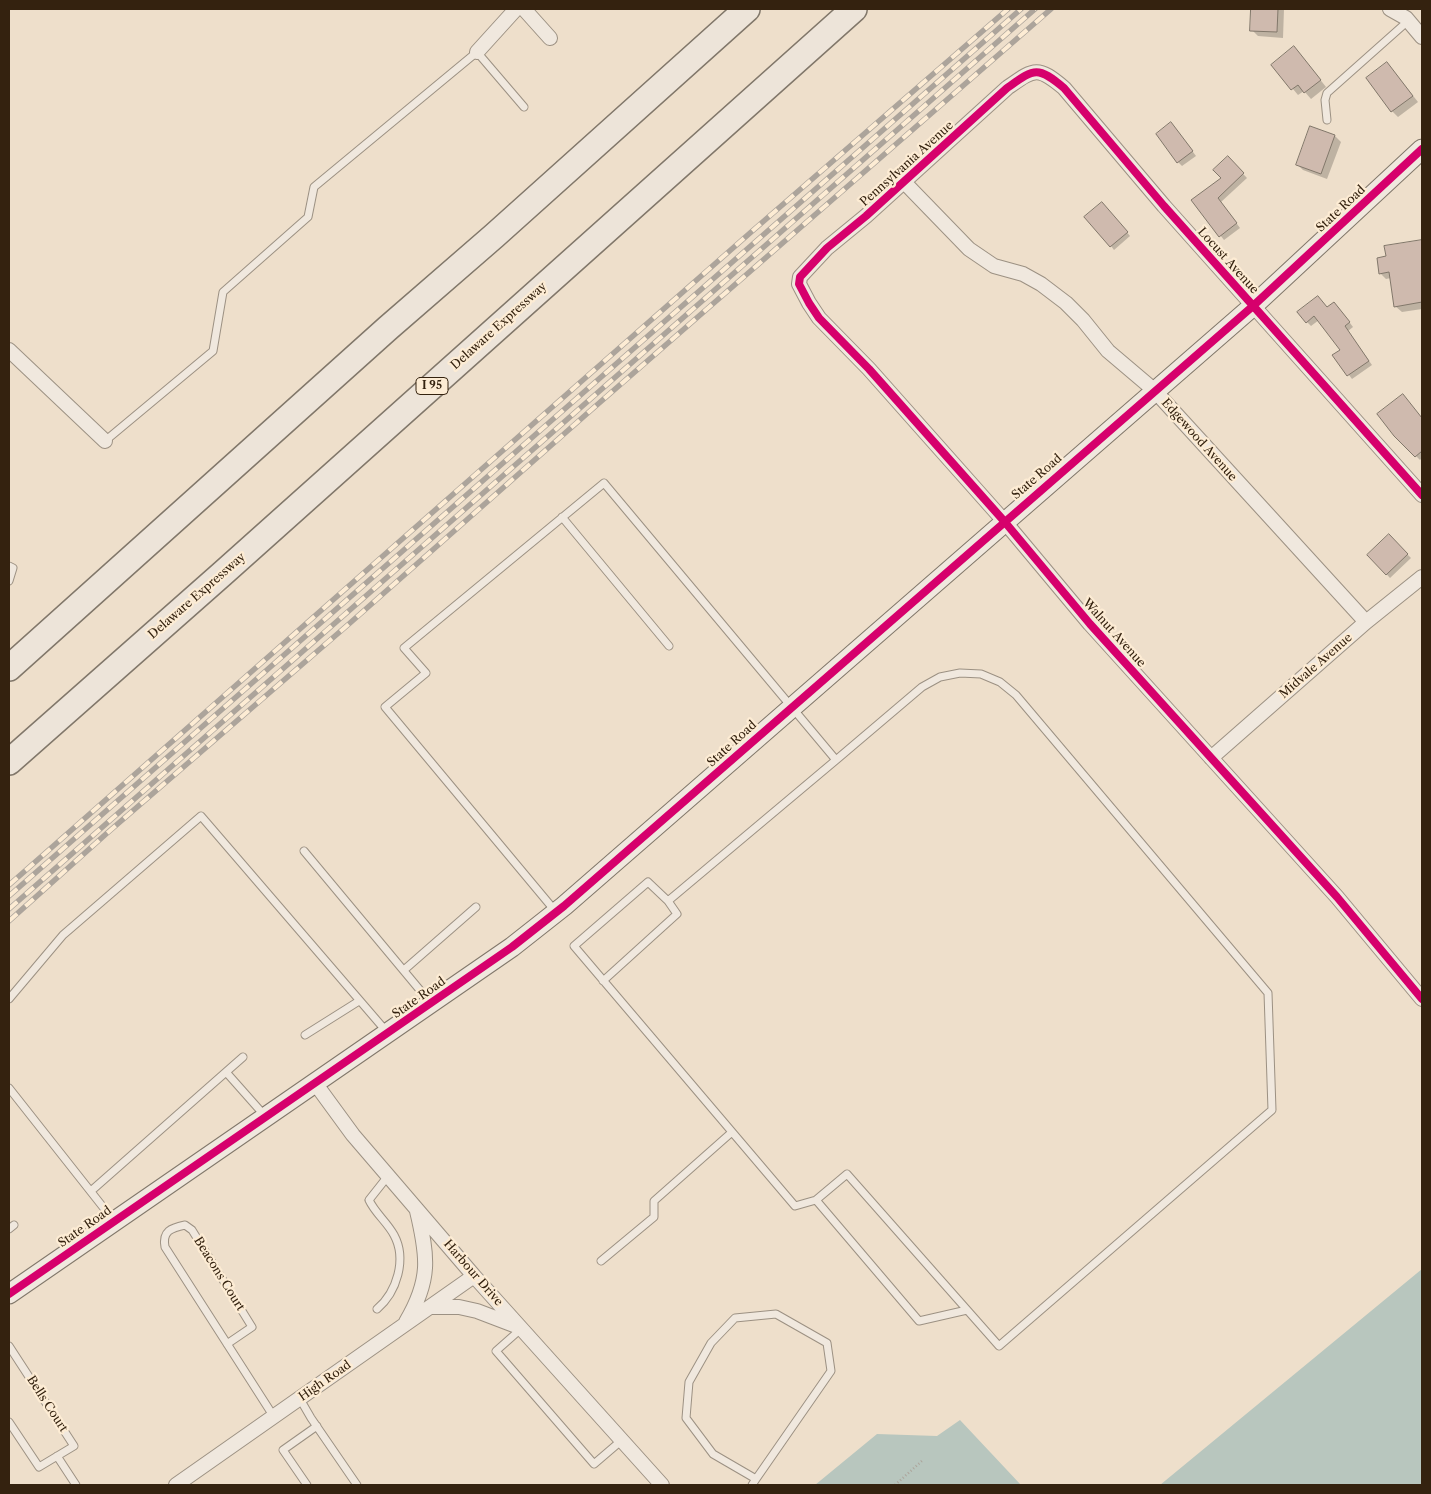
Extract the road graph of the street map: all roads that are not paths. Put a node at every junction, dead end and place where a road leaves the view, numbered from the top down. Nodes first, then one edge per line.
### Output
1 (516, 9) edge
2 (524, 9) edge
3 (747, 9) edge
4 (854, 9) edge
5 (1390, 9) edge
6 (1408, 21) junction
7 (1422, 36) edge
8 (550, 38) dead end
9 (477, 52) junction
10 (1033, 72) joint
11 (524, 107) dead end
12 (1327, 120) dead end
13 (1422, 149) edge
14 (904, 182) junction
15 (800, 277) joint
16 (1253, 306) junction
17 (9, 350) edge
18 (1154, 390) junction
19 (105, 441) joint
20 (1422, 495) edge
21 (562, 517) junction
22 (1004, 521) junction
23 (9, 566) edge
24 (1422, 577) edge
25 (9, 581) edge
26 (1366, 622) junction
27 (669, 646) dead end
28 (9, 668) edge
29 (792, 706) junction
30 (1212, 758) junction
31 (836, 760) junction
32 (9, 762) edge
33 (304, 851) dead end
34 (668, 901) junction
35 (476, 907) dead end
36 (556, 912) junction
37 (404, 970) junction
38 (603, 981) junction
39 (9, 999) edge
40 (1422, 999) edge
41 (359, 1001) junction
42 (431, 1004) junction
43 (388, 1034) junction
44 (305, 1035) dead end
45 (243, 1057) dead end
46 (226, 1072) junction
47 (315, 1083) junction
48 (9, 1088) edge
49 (266, 1117) junction
50 (732, 1132) junction
51 (388, 1175) junction
52 (91, 1191) junction
53 (816, 1200) junction
54 (417, 1208) junction
55 (114, 1221) junction
56 (601, 1261) dead end
57 (474, 1276) junction
58 (9, 1294) edge
59 (431, 1307) junction
60 (377, 1309) dead end
61 (967, 1310) junction
62 (403, 1326) junction
63 (522, 1328) junction
64 (228, 1344) junction
65 (9, 1346) edge
66 (300, 1399) junction
67 (275, 1417) junction
68 (9, 1422) edge
69 (317, 1426) junction
70 (622, 1440) junction
71 (57, 1456) junction
72 (756, 1478) junction
73 (76, 1485) edge
74 (176, 1485) edge
75 (307, 1485) edge
76 (357, 1485) edge
77 (662, 1485) edge
78 (752, 1485) edge

1 - 9 street
2 - 8 street
3 - 28 highway
4 - 32 highway, Delaware Expressway / I 95
5 - 6 street
6 - 7 street
6 - 12 lane
9 - 11 lane
9 - 19 lane
10 - 14 street, Pennsylvania Avenue
10 - 16 street, Locust Avenue
13 - 16 main road, State Road
14 - 15 street, Pennsylvania Avenue
14 - 18 street, Edgewood Avenue
15 - 22 street, Walnut Avenue
16 - 18 main road, State Road
16 - 20 street, Locust Avenue
17 - 19 street
18 - 22 main road, State Road
18 - 26 street, Edgewood Avenue
21 - 27 lane
21 - 29 lane
21 - 36 lane
22 - 29 main road, State Road
22 - 30 street, Walnut Avenue
23 - 25 lane
24 - 26 street, Midvale Avenue
26 - 30 street, Midvale Avenue
29 - 31 lane
29 - 36 main road, State Road
30 - 40 street, Walnut Avenue
31 - 34 lane
31 - 61 lane
33 - 37 lane
34 - 38 lane
34 - 38 lane
35 - 37 lane
36 - 42 main road, State Road
37 - 42 lane
38 - 50 lane
39 - 41 lane
41 - 43 lane
41 - 44 lane
42 - 43 main road, State Road
43 - 47 main road, State Road
45 - 46 lane
46 - 49 lane
46 - 52 lane
47 - 49 main road, State Road
47 - 51 street, Harbour Drive
48 - 52 lane
49 - 55 main road, State Road
50 - 53 lane
50 - 56 lane
51 - 54 street, Harbour Drive
51 - 60 lane
52 - 55 lane
53 - 61 lane
53 - 61 lane
54 - 57 street, Harbour Drive
54 - 62 street
55 - 58 main road, State Road
57 - 59 street, High Road
57 - 63 street, Harbour Drive
59 - 62 street, High Road
59 - 63 street
62 - 66 street, High Road
63 - 70 street, Harbour Drive
63 - 70 lane
64 - 64 lane, Beacons Court
64 - 67 lane, Beacons Court
65 - 71 lane, Bells Court
66 - 67 street, High Road
66 - 69 lane
67 - 74 street, High Road
68 - 71 lane, Bells Court
69 - 75 lane
69 - 76 lane
70 - 77 street, Harbour Drive
71 - 73 lane
72 - 72 lane
72 - 78 lane

